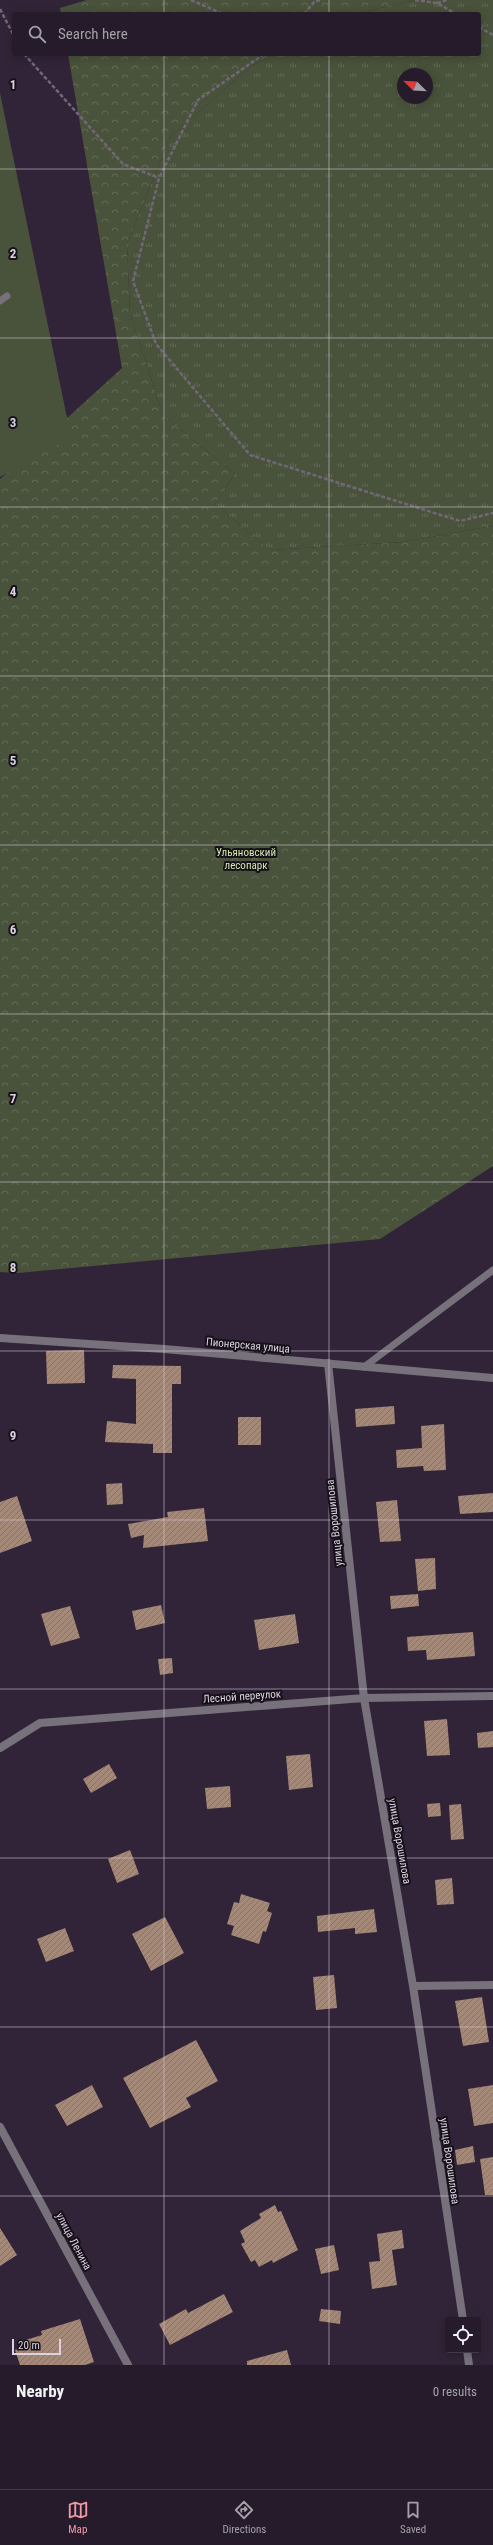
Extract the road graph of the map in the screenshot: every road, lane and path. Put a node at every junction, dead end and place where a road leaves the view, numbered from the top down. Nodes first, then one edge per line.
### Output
1 (191, 0) edge
2 (321, 0) edge
3 (415, 0) edge
4 (447, 0) edge
5 (437, 3) junction
6 (0, 9) edge
7 (218, 12) edge
8 (306, 12) edge
9 (453, 12) edge
10 (481, 28) edge
11 (12, 32) edge
12 (493, 36) edge
13 (26, 56) edge
14 (261, 56) edge
15 (159, 178) junction
16 (7, 296) dead end
17 (0, 301) edge
18 (493, 513) edge
19 (493, 1270) edge
20 (0, 1338) edge
21 (328, 1363) junction
22 (364, 1366) junction
23 (493, 1378) edge
24 (493, 1696) edge
25 (364, 1698) junction
26 (0, 1748) edge
27 (493, 1985) edge
28 (413, 1986) junction
29 (0, 2127) edge
30 (463, 2317) edge
31 (467, 2353) edge
32 (128, 2365) edge
33 (469, 2365) edge

1 - 7 path
2 - 8 path
3 - 5 path
4 - 5 path
5 - 9 path
6 - 11 path
10 - 12 path
13 - 15 path
14 - 15 path
15 - 18 path
16 - 17 lane
19 - 22 lane
20 - 21 street, Пионерская улица
21 - 22 street, Пионерская улица
21 - 25 street, улица Ворошилова
22 - 23 street, Пионерская улица
24 - 25 street, Лесной переулок
25 - 26 street, Лесной переулок
25 - 28 street, улица Ворошилова
27 - 28 street
28 - 30 street, улица Ворошилова
29 - 32 street, улица Ленина
31 - 33 street

